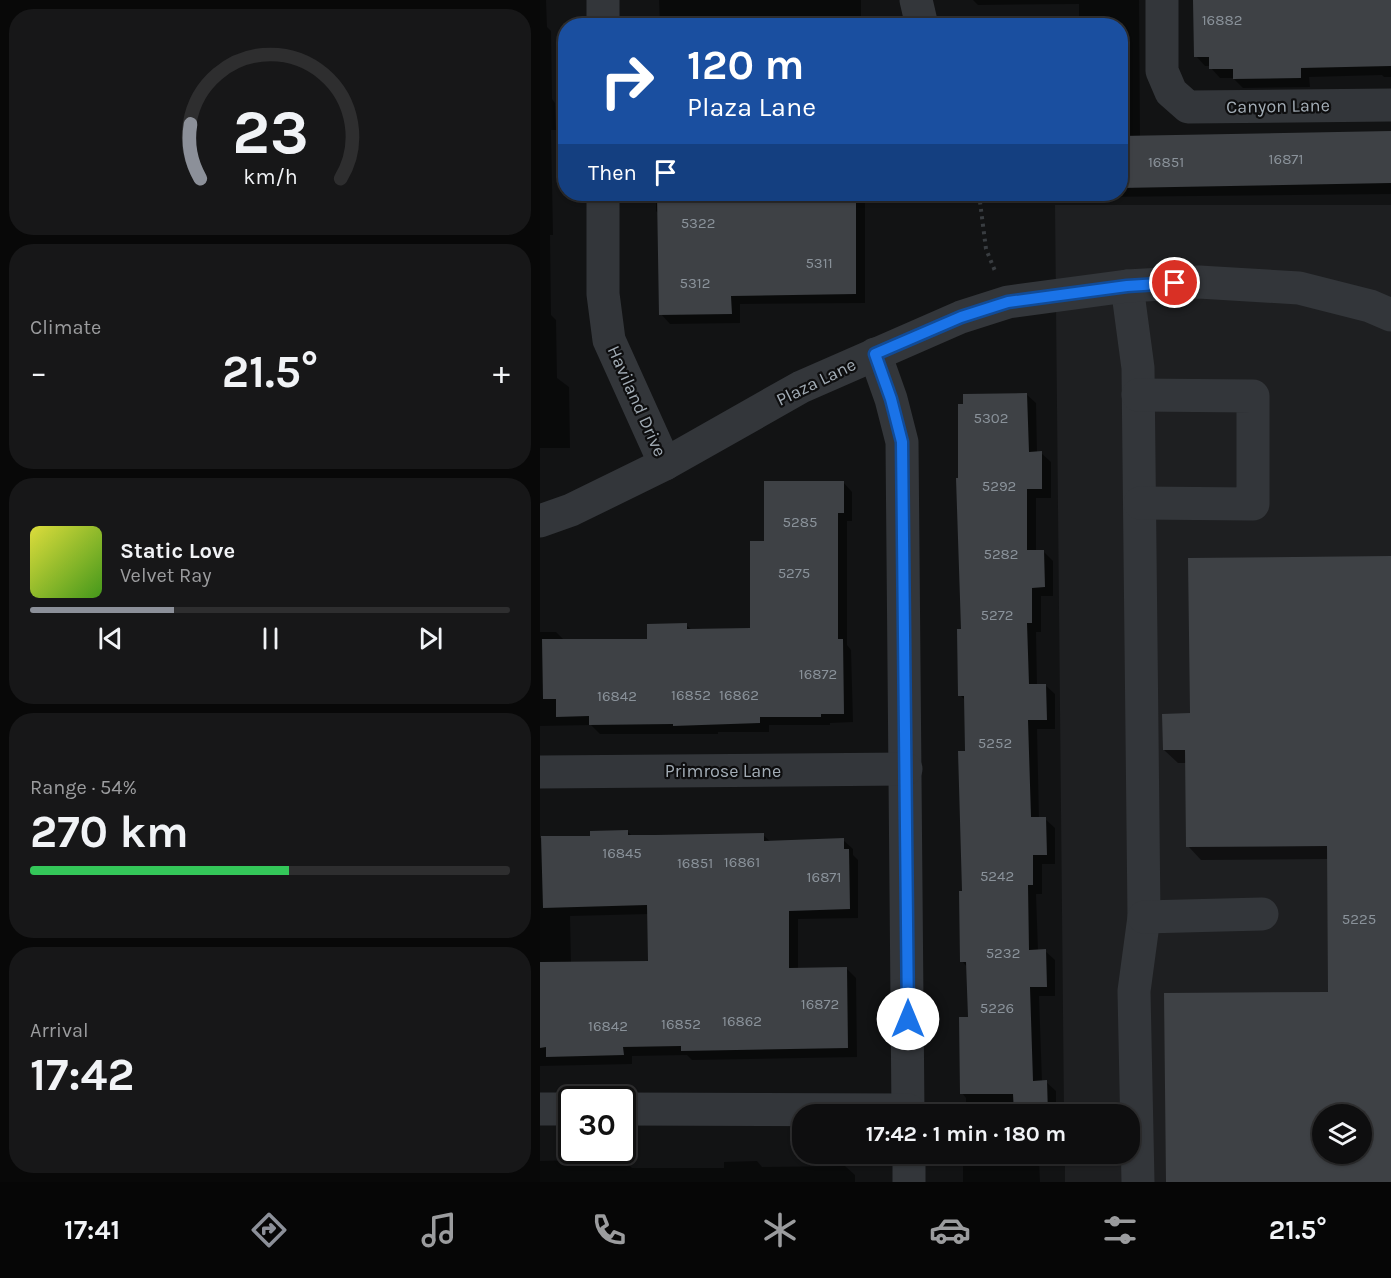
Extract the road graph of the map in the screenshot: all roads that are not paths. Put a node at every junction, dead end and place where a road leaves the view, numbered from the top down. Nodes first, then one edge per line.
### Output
1 (603, 0) edge
2 (916, 0) edge
3 (1162, 0) edge
4 (603, 18) edge
5 (920, 18) edge
6 (1391, 105) edge
7 (603, 201) edge
8 (1127, 286) junction
9 (1391, 315) edge
10 (875, 354) junction
11 (1138, 394) junction
12 (665, 464) junction
13 (1140, 503) junction
14 (540, 521) edge
15 (906, 769) junction
16 (540, 772) edge
17 (1262, 914) dead end
18 (1144, 917) junction
19 (908, 1104) edge
20 (540, 1109) edge
21 (558, 1109) edge
22 (636, 1109) edge
23 (792, 1111) edge
24 (909, 1164) edge
25 (909, 1182) edge
26 (1138, 1182) edge

1 - 4 street
2 - 5 street
3 - 6 street, Canyon Lane
7 - 12 street, Haviland Drive
8 - 9 street, Plaza Lane
8 - 10 street, Plaza Lane
8 - 11 street
10 - 12 street, Plaza Lane
10 - 15 street
11 - 13 street
11 - 13 street
12 - 14 street, Plaza Lane
13 - 18 street
15 - 16 street, Primrose Lane
15 - 19 street
17 - 18 street
18 - 26 street
20 - 21 street
22 - 23 street
24 - 25 street

